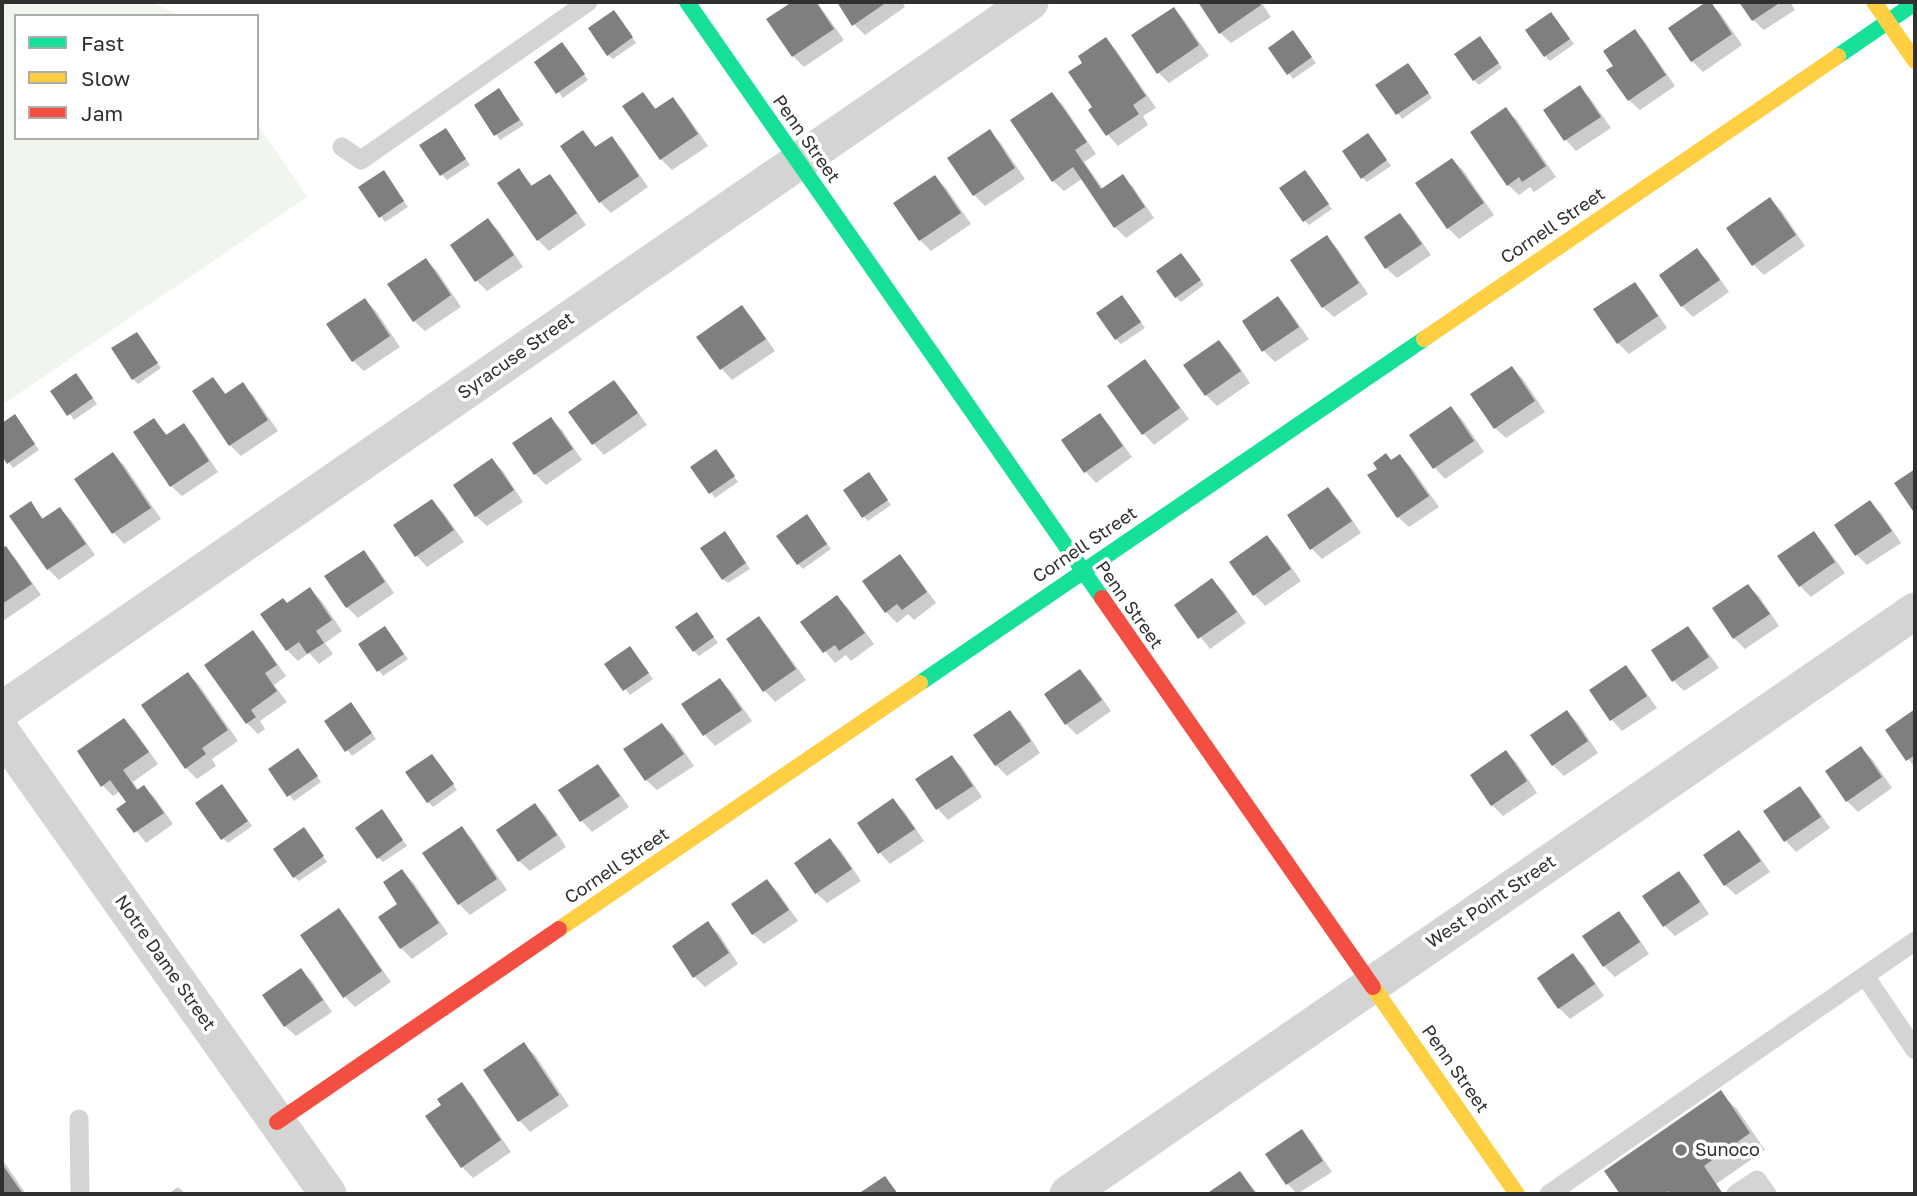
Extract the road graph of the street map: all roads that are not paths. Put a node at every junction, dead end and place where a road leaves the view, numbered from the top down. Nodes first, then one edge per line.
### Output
1 (587, 2) edge
2 (687, 2) edge
3 (1030, 2) edge
4 (1874, 2) edge
5 (1915, 3) edge
6 (1888, 21) junction
7 (1915, 61) edge
8 (342, 147) dead end
9 (799, 161) junction
10 (1082, 570) junction
11 (1915, 611) edge
12 (2, 710) edge
13 (2, 733) edge
14 (1915, 941) edge
15 (1865, 976) junction
16 (1373, 983) junction
17 (1915, 1050) edge
18 (79, 1119) dead end
19 (277, 1122) junction
20 (80, 1194) edge
21 (328, 1194) edge
22 (1068, 1194) edge
23 (1517, 1194) edge
24 (1549, 1194) edge
25 (1736, 1194) edge
26 (1766, 1194) edge

1 - 8 lane
2 - 9 street, Penn Street
3 - 9 street, Syracuse Street
4 - 6 street
5 - 6 street, Cornell Street
6 - 7 street
6 - 10 street, Cornell Street
9 - 10 street, Penn Street
9 - 12 street, Syracuse Street
10 - 16 street, Penn Street
10 - 19 street, Cornell Street
11 - 16 street, West Point Street
13 - 19 street, Notre Dame Street
14 - 15 lane
15 - 17 lane
15 - 24 lane
16 - 22 street, West Point Street
16 - 23 street, Penn Street
18 - 20 lane
19 - 21 street, Notre Dame Street
25 - 26 lane

